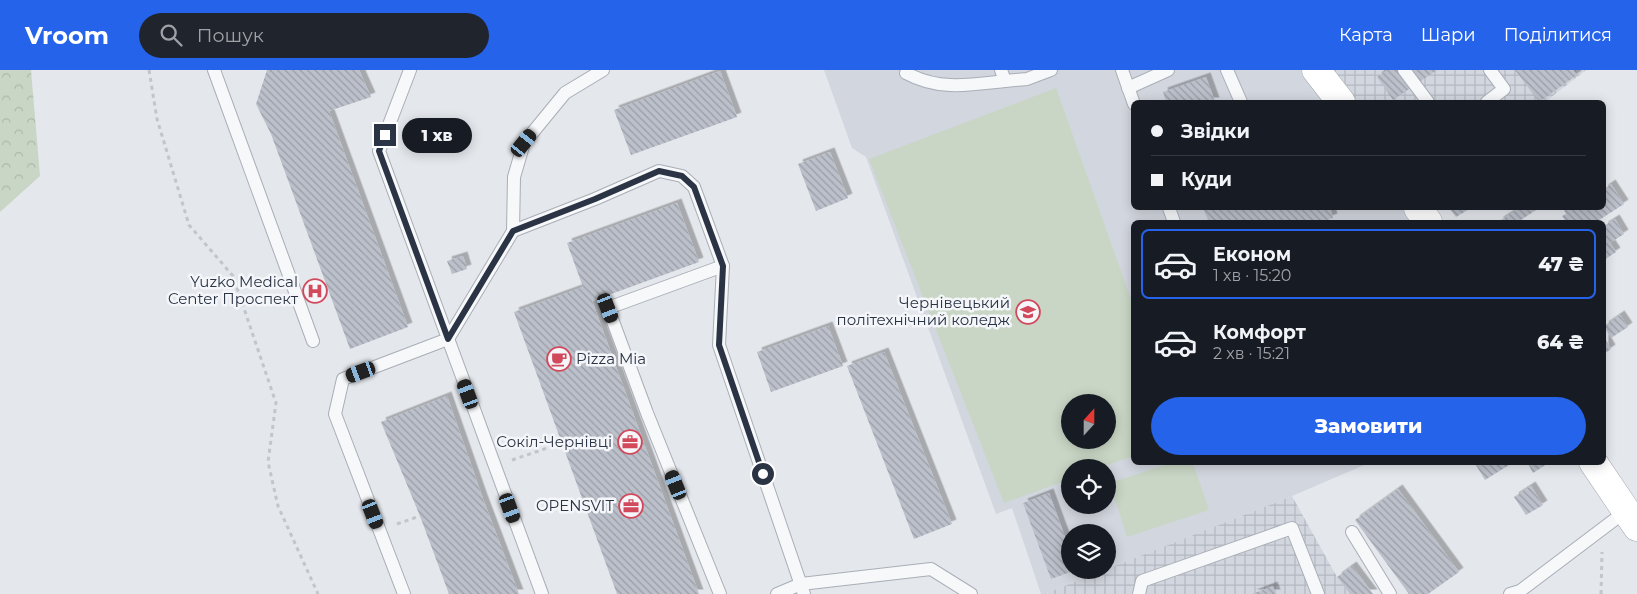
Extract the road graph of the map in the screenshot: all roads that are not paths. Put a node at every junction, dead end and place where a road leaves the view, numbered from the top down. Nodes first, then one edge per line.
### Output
1 (214, 70) edge
2 (410, 70) edge
3 (603, 70) edge
4 (1051, 70) edge
5 (1122, 70) edge
6 (1168, 70) edge
7 (1227, 70) edge
8 (1316, 70) edge
9 (1404, 70) edge
10 (1490, 70) edge
11 (906, 73) dead end
12 (1003, 76) edge
13 (1128, 88) junction
14 (1132, 100) edge
15 (1240, 100) edge
16 (1339, 100) edge
17 (1426, 100) edge
18 (1490, 100) edge
19 (513, 231) junction
20 (723, 266) junction
21 (448, 339) junction
22 (313, 342) dead end
23 (1595, 465) edge
24 (1631, 519) edge
25 (1352, 532) dead end
26 (802, 589) edge
27 (404, 594) edge
28 (542, 594) edge
29 (720, 594) edge
30 (777, 594) edge
31 (971, 594) edge
32 (1139, 594) edge
33 (1318, 594) edge
34 (1390, 594) edge
35 (1510, 594) edge

1 - 22 lane
2 - 21 lane
3 - 19 lane
4 - 12 lane
5 - 13 lane
6 - 13 lane
7 - 15 lane
8 - 16 street
9 - 17 lane
10 - 18 lane
11 - 12 lane
13 - 14 lane
19 - 20 lane
19 - 21 lane
20 - 26 lane
20 - 29 lane
21 - 27 lane
21 - 28 lane
23 - 24 street
24 - 35 lane
25 - 34 lane
26 - 30 lane
26 - 31 lane
32 - 33 lane

